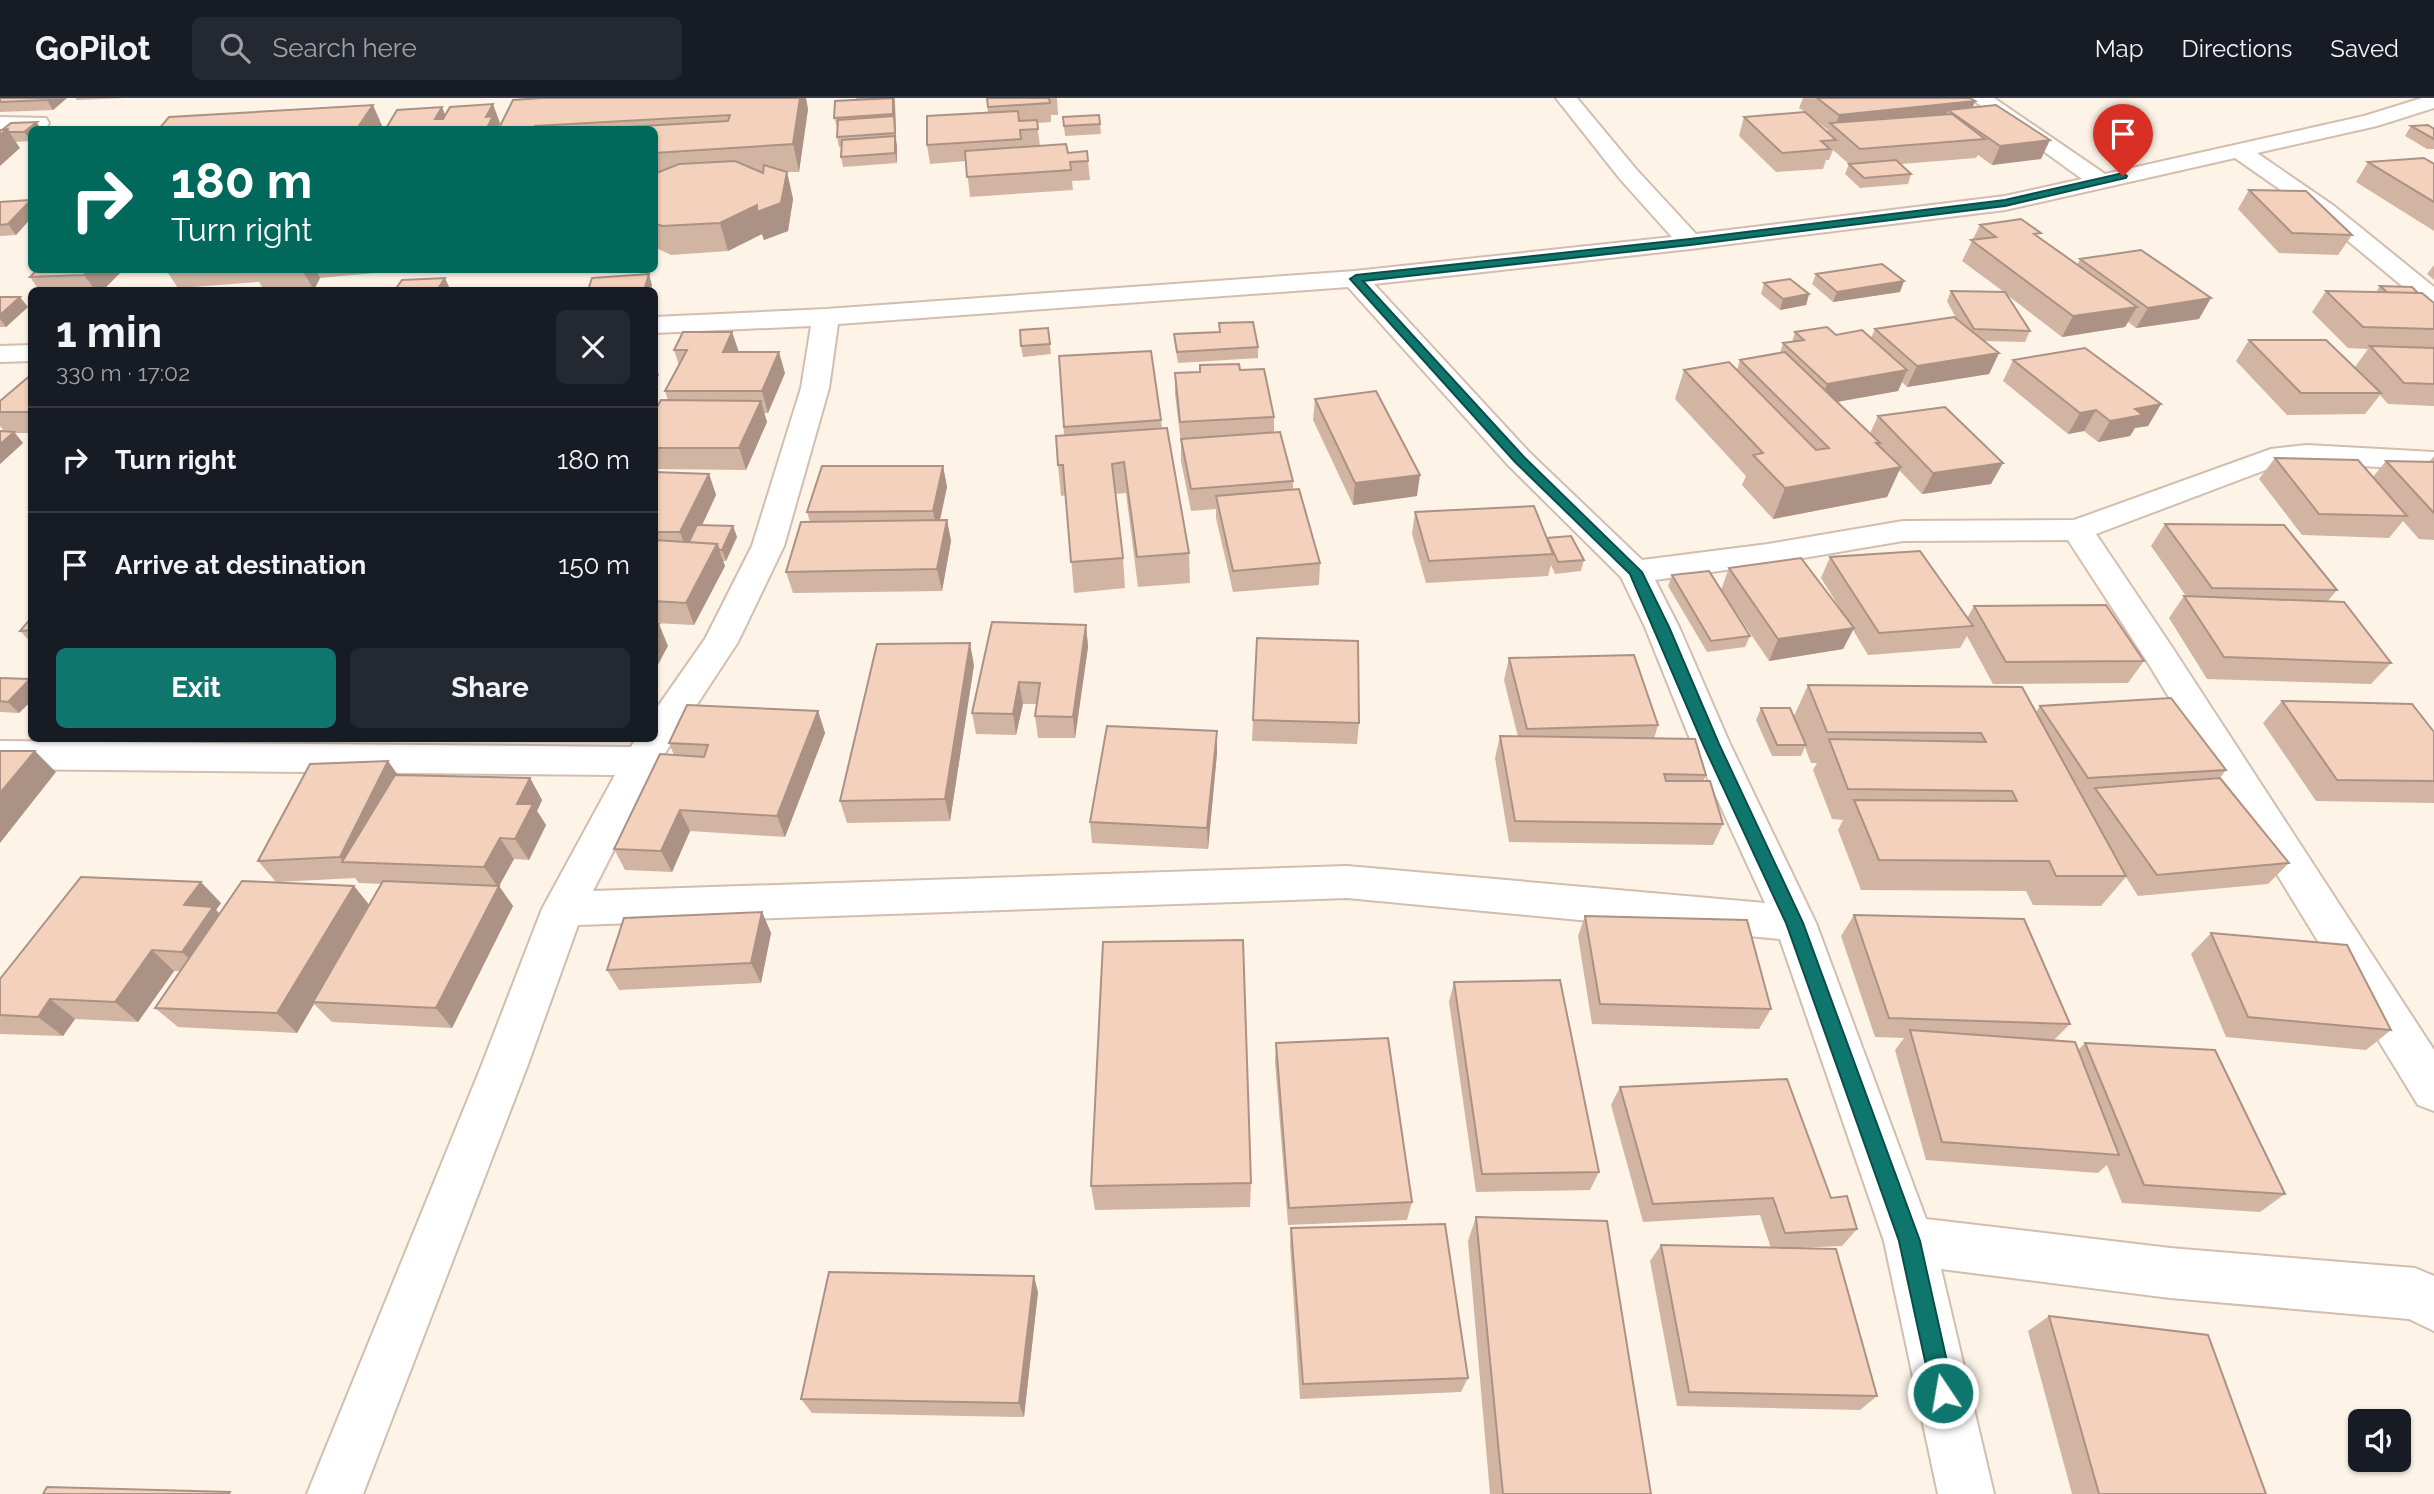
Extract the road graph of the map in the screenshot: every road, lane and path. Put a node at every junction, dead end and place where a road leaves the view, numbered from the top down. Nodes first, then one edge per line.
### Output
1 (1566, 98) edge
2 (1980, 98) edge
3 (2426, 100) edge
4 (0, 123) edge
5 (37, 123) edge
6 (2241, 151) junction
7 (2099, 180) junction
8 (1690, 242) junction
9 (1356, 279) junction
10 (2434, 300) edge
11 (826, 317) junction
12 (658, 325) edge
13 (28, 353) edge
14 (0, 354) edge
15 (2434, 461) edge
16 (2077, 530) junction
17 (1636, 572) junction
18 (658, 736) edge
19 (654, 742) edge
20 (0, 755) edge
21 (641, 761) junction
22 (564, 909) junction
23 (1795, 923) junction
24 (2434, 1090) edge
25 (1909, 1241) junction
26 (2428, 1291) edge
27 (335, 1494) edge
28 (1966, 1494) edge

1 - 8 street
2 - 7 street
3 - 6 street
4 - 5 street
6 - 7 street
6 - 10 street
7 - 8 street
8 - 9 street
9 - 11 street
9 - 17 street
11 - 12 street
11 - 18 street
13 - 14 street
15 - 16 street
16 - 17 street
16 - 24 street
17 - 23 street
19 - 21 street
20 - 21 street
21 - 22 street
22 - 23 street
22 - 27 street
23 - 25 street
25 - 26 street
25 - 28 street

